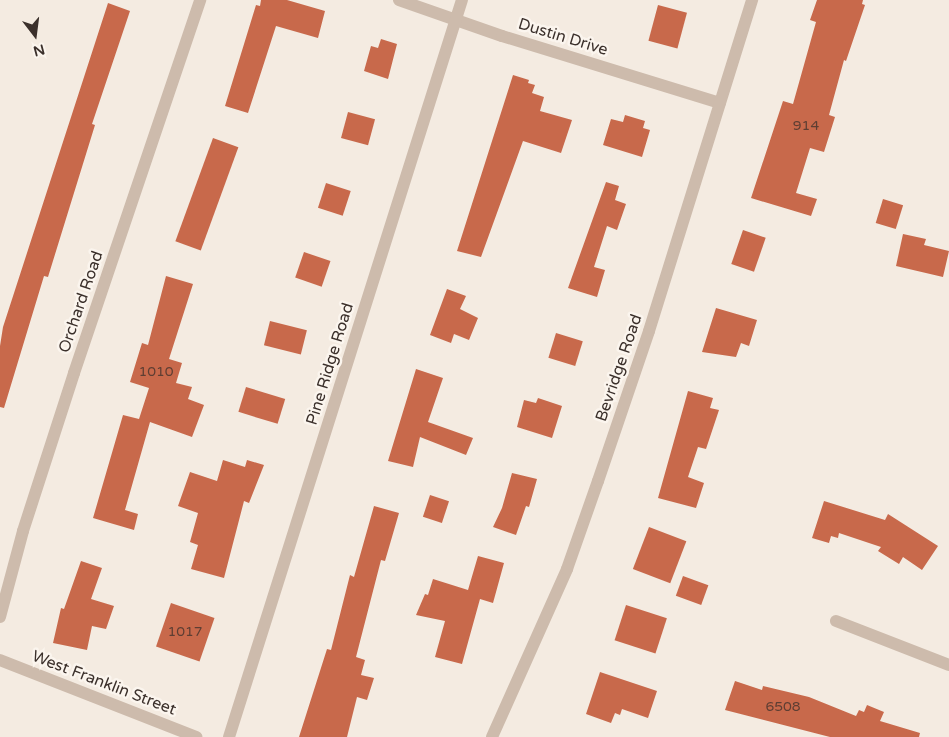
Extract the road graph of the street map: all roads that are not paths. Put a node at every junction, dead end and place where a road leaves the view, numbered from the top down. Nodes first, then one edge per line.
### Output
1 (200, 0) edge
2 (399, 0) edge
3 (462, 0) edge
4 (752, 0) edge
5 (455, 19) junction
6 (720, 103) junction
7 (0, 617) edge
8 (836, 621) dead end
9 (0, 660) edge
10 (949, 665) edge
11 (196, 737) edge
12 (229, 737) edge
13 (492, 737) edge

1 - 7 street, Orchard Road
2 - 5 street, Dustin Drive
3 - 5 street, Pine Ridge Road
4 - 6 street, Bevridge Road
5 - 6 street, Dustin Drive
5 - 12 street, Pine Ridge Road
6 - 13 street, Bevridge Road
8 - 10 street
9 - 11 street, West Franklin Street

